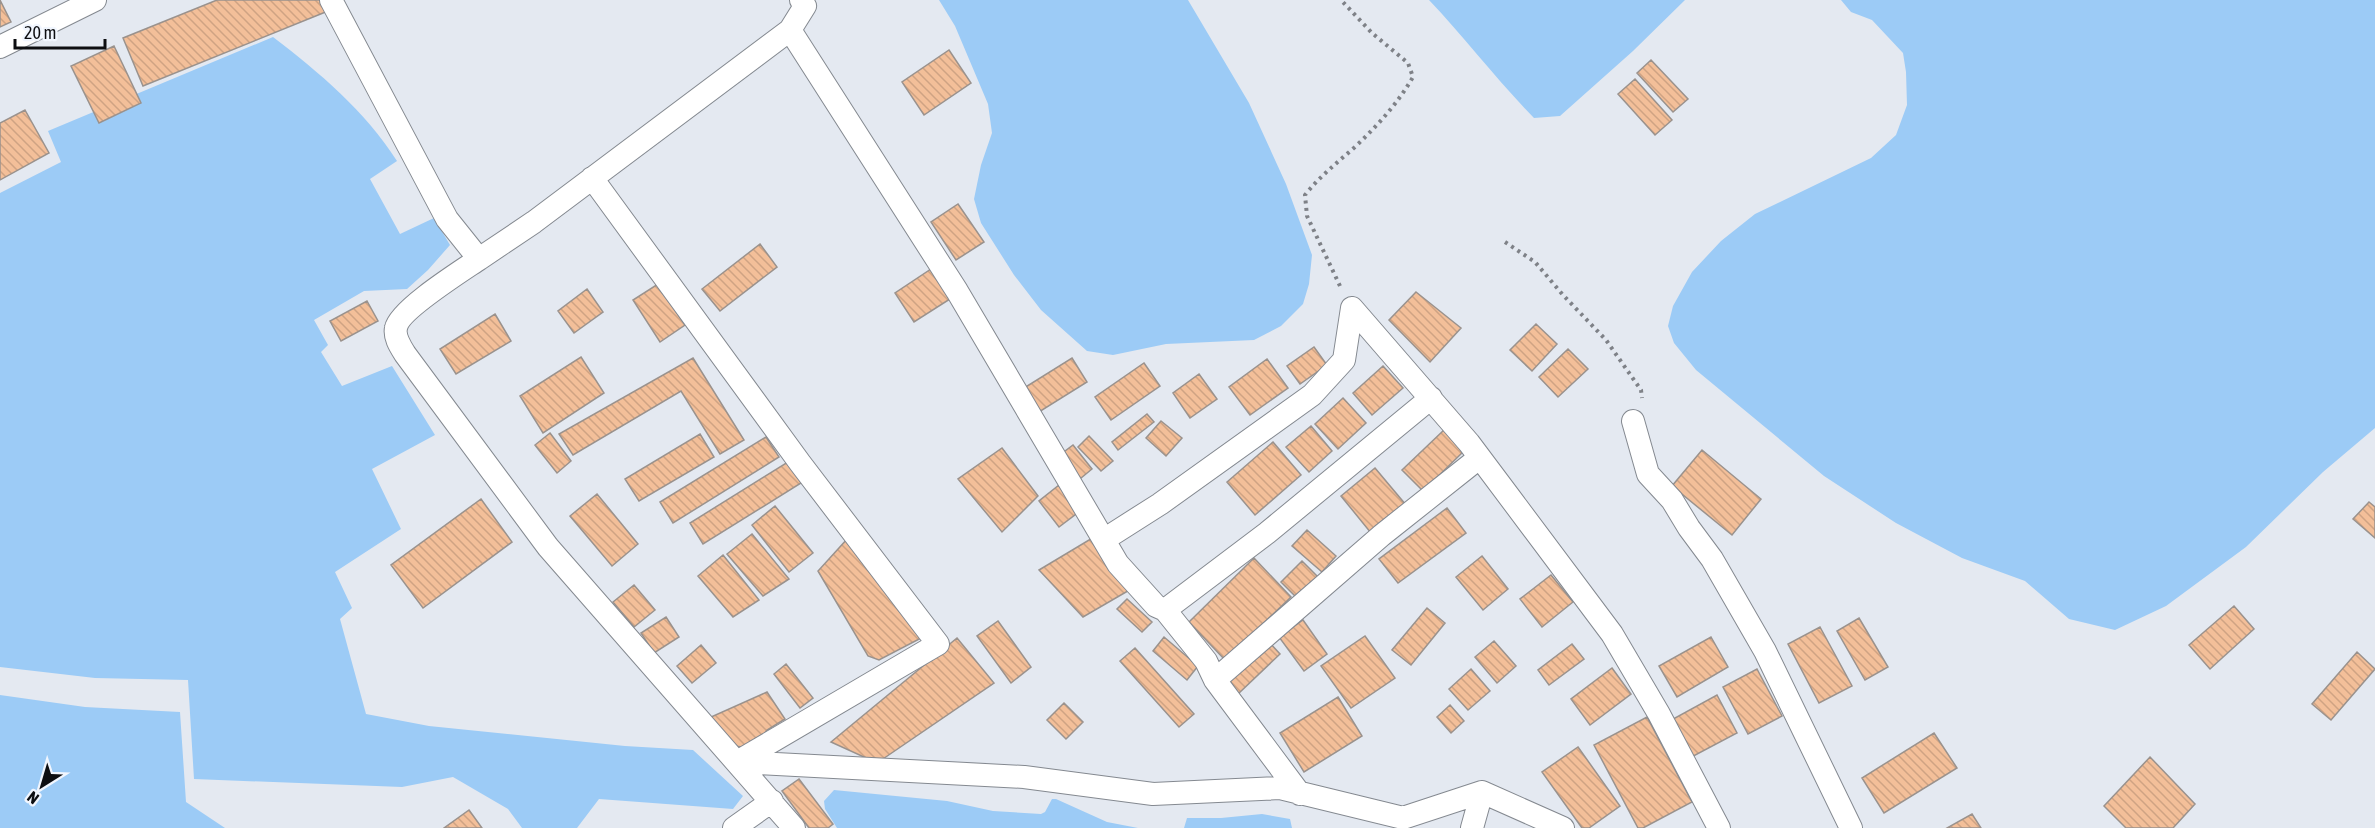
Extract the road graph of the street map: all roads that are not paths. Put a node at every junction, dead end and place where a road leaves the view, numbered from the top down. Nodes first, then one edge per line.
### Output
1 (95, 0) edge
2 (331, 0) edge
3 (801, 0) edge
4 (790, 30) junction
5 (0, 47) edge
6 (592, 178) junction
7 (479, 259) junction
8 (1431, 398) junction
9 (1633, 421) road end
10 (1479, 459) junction
11 (1105, 539) junction
12 (1165, 610) junction
13 (1215, 680) junction
14 (737, 762) junction
15 (1482, 792) junction
16 (1300, 794) junction
17 (772, 801) junction
18 (734, 828) edge
19 (794, 828) edge
20 (1472, 828) edge
21 (1563, 828) edge
22 (1719, 828) edge
23 (1851, 828) edge

1 - 5 street
2 - 7 street
3 - 4 street
4 - 6 street
4 - 11 street
6 - 7 street
6 - 14 street
7 - 14 street
8 - 10 street
8 - 11 street
8 - 12 street
9 - 23 street
10 - 13 street
10 - 22 street
11 - 12 street
12 - 13 street
13 - 16 street
14 - 16 street
14 - 17 street
15 - 16 street
15 - 20 street
15 - 21 street
17 - 18 street
17 - 19 street

